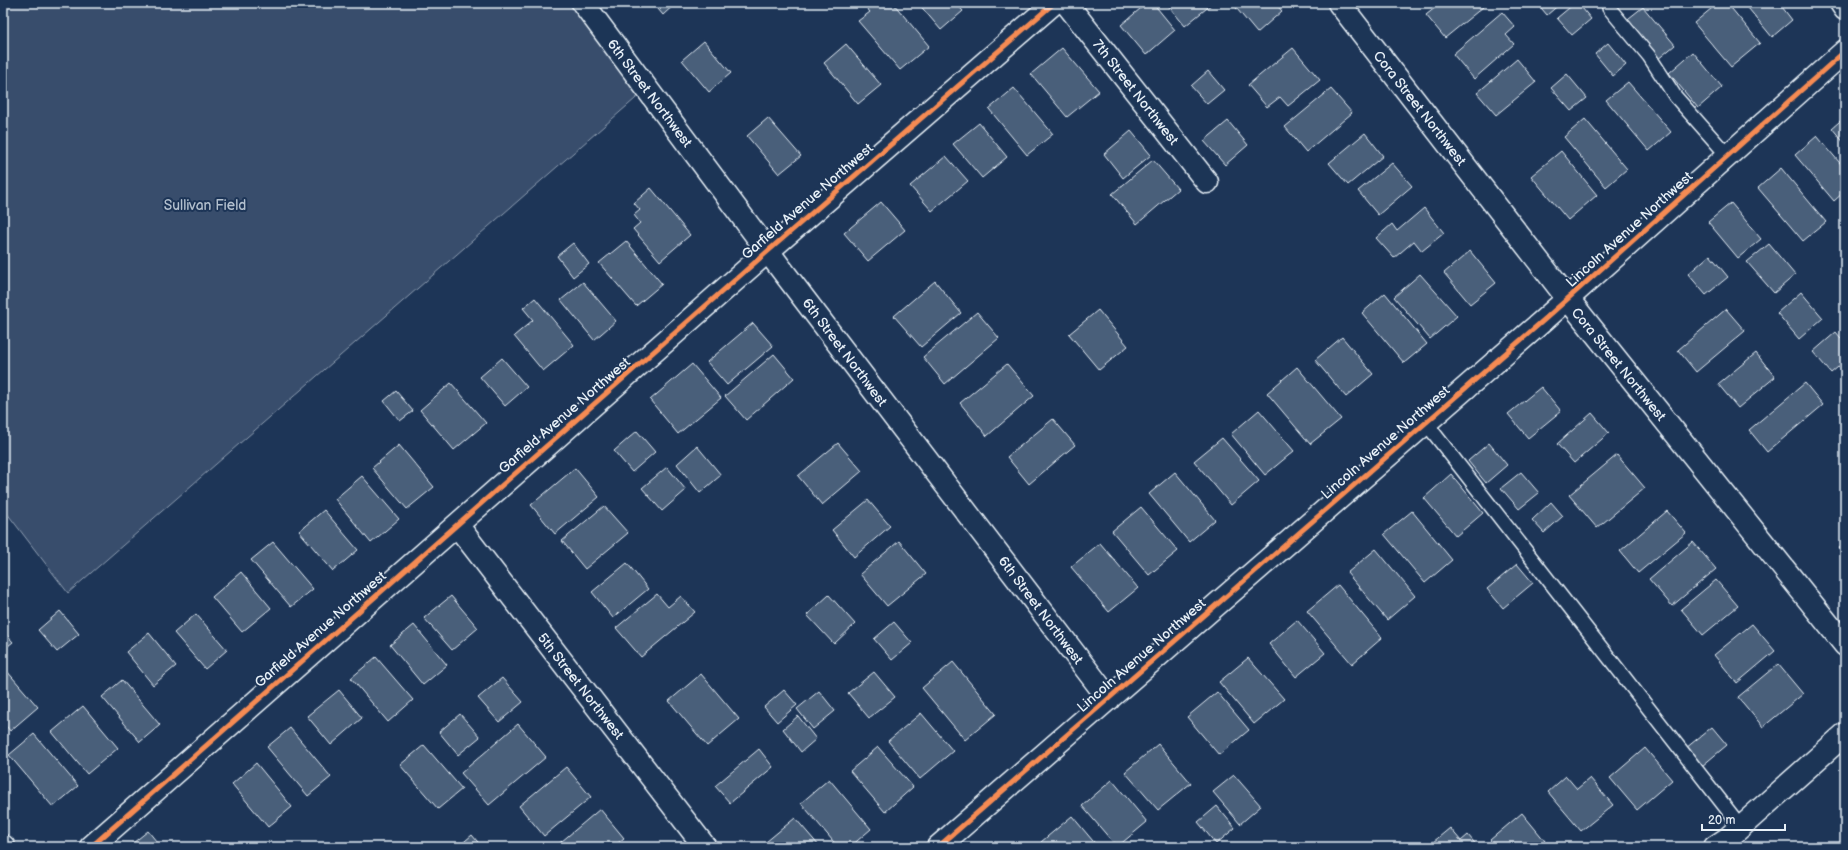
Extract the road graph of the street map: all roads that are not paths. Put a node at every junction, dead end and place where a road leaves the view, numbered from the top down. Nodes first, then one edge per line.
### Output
1 (583, 3) edge
2 (1054, 3) edge
3 (1066, 3) edge
4 (1339, 3) edge
5 (1840, 3) edge
6 (1609, 8) dead end
7 (1845, 9) edge
8 (1845, 51) edge
9 (1728, 156) junction
10 (1207, 182) dead end
11 (768, 251) junction
12 (1568, 299) junction
13 (1426, 423) junction
14 (457, 525) junction
15 (1845, 645) edge
16 (1109, 699) junction
17 (1845, 734) edge
18 (1741, 827) junction
19 (91, 847) edge
20 (705, 847) edge
21 (938, 847) edge
22 (1715, 847) edge

1 - 11 street, 6th Street Northwest
2 - 11 street, Garfield Avenue Northwest
3 - 10 street, 7th Street Northwest
4 - 12 street, Cora Street Northwest
5 - 7 street
6 - 9 lane
8 - 9 street, Lincoln Avenue Northwest
9 - 12 street, Lincoln Avenue Northwest
11 - 14 street, Garfield Avenue Northwest
11 - 16 street, 6th Street Northwest
12 - 13 street, Lincoln Avenue Northwest
12 - 15 street, Cora Street Northwest
13 - 16 street, Lincoln Avenue Northwest
13 - 18 lane
14 - 19 street, Garfield Avenue Northwest
14 - 20 street, 5th Street Northwest
16 - 21 street, Lincoln Avenue Northwest
17 - 18 street
18 - 22 street

